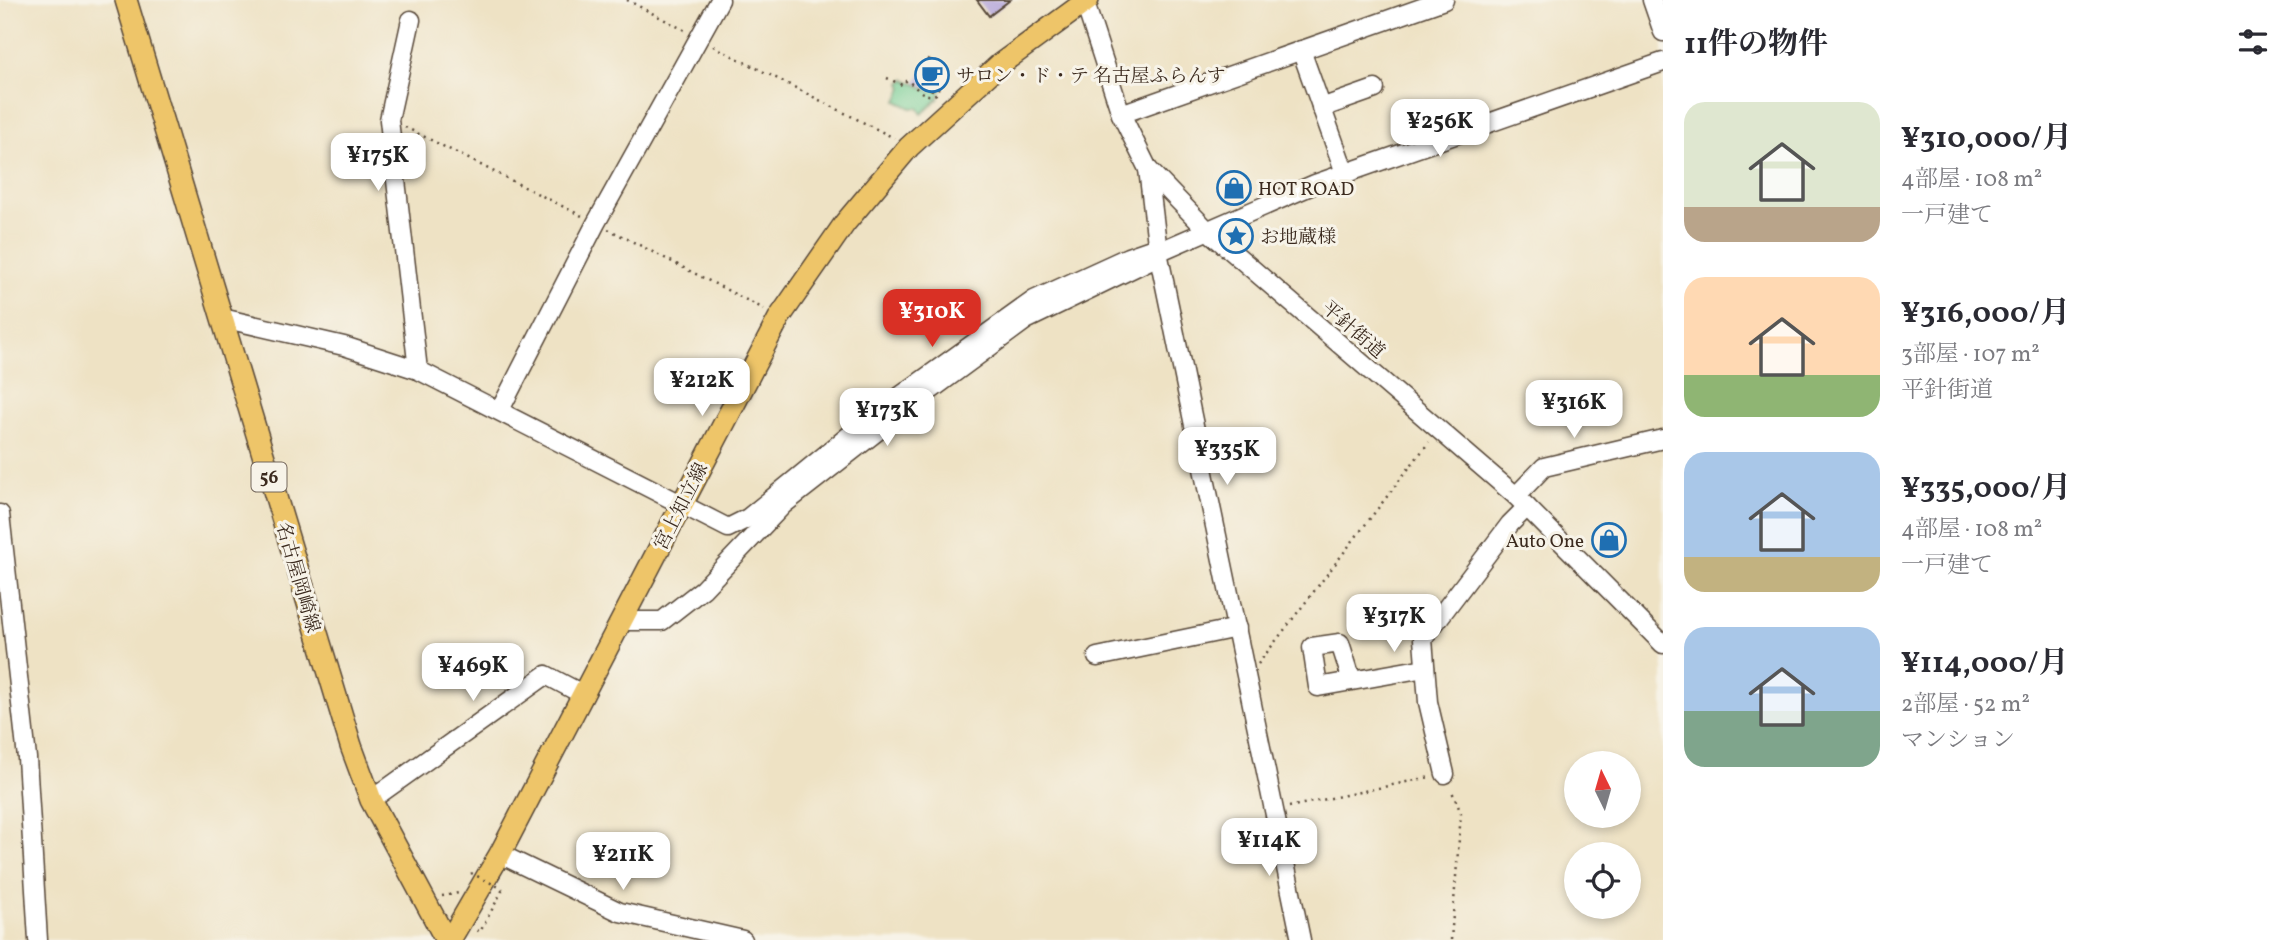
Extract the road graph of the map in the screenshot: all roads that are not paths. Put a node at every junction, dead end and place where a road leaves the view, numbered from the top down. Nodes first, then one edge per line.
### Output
1 (126, 0) edge
2 (720, 0) edge
3 (1444, 0) edge
4 (1652, 0) edge
5 (1085, 1) edge
6 (411, 20) dead end
7 (1663, 32) edge
8 (1301, 50) junction
9 (1663, 62) edge
10 (1375, 89) dead end
11 (1321, 108) junction
12 (1121, 114) junction
13 (1147, 169) junction
14 (1345, 173) junction
15 (1207, 230) junction
16 (1158, 252) junction
17 (222, 318) junction
18 (418, 370) junction
19 (500, 410) junction
20 (1663, 439) edge
21 (1522, 502) junction
22 (679, 505) junction
23 (0, 514) edge
24 (622, 621) junction
25 (1237, 628) junction
26 (1663, 644) edge
27 (1097, 657) dead end
28 (1425, 668) junction
29 (1352, 681) dead end
30 (584, 695) junction
31 (1445, 774) road end
32 (371, 800) junction
33 (500, 854) junction
34 (38, 940) edge
35 (448, 940) edge
36 (743, 940) edge
37 (1301, 940) edge

1 - 17 main road, 名古屋岡崎線 / 56
2 - 19 street
3 - 8 street
4 - 7 street
5 - 12 street, 平針街道
5 - 22 main road, 宮上知立線
6 - 18 street
8 - 11 street
8 - 12 street
9 - 14 street
10 - 11 street
11 - 14 street
12 - 13 street, 平針街道
13 - 15 street, 平針街道
13 - 16 street
14 - 15 street
15 - 16 street
15 - 21 street, 平針街道
16 - 22 street
16 - 24 street
16 - 25 street
17 - 18 street
17 - 32 main road, 名古屋岡崎線 / 56
18 - 19 street
19 - 22 street
20 - 21 street
21 - 26 street, 平針街道
21 - 28 street
22 - 24 main road, 宮上知立線
23 - 34 street
24 - 30 main road, 宮上知立線
25 - 27 street
25 - 37 street
28 - 29 street
28 - 31 street
30 - 32 street
30 - 33 main road, 宮上知立線
32 - 35 main road, 名古屋岡崎線 / 56
33 - 35 main road, 宮上知立線
33 - 36 street

